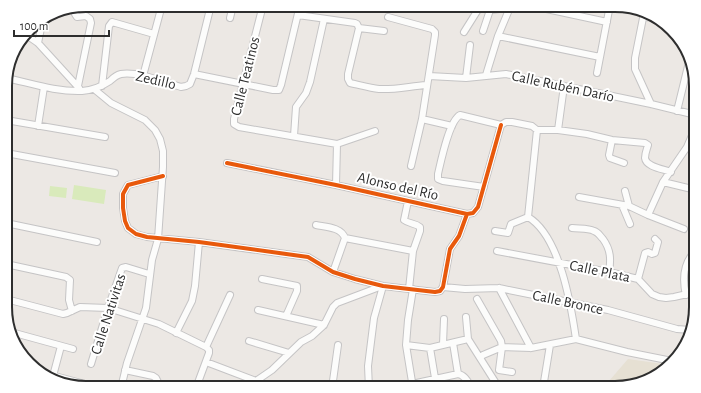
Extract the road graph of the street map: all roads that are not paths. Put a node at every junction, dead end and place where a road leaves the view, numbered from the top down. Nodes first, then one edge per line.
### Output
1 (160, 12) edge
2 (209, 12) edge
3 (231, 12) edge
4 (261, 12) edge
5 (299, 12) edge
6 (477, 12) edge
7 (489, 12) edge
8 (508, 12) edge
9 (561, 12) edge
10 (609, 12) edge
11 (75, 13) edge
12 (298, 15) junction
13 (388, 17) dead end
14 (230, 18) dead end
15 (643, 18) edge
16 (324, 19) junction
17 (607, 22) junction
18 (41, 27) edge
19 (359, 28) junction
20 (384, 31) dead end
21 (482, 31) dead end
22 (464, 32) dead end
23 (154, 34) junction
24 (498, 36) junction
25 (31, 37) edge
26 (38, 43) junction
27 (470, 45) dead end
28 (600, 57) junction
29 (687, 72) edge
30 (597, 73) dead end
31 (194, 74) junction
32 (486, 75) junction
33 (142, 76) junction
34 (429, 76) junction
35 (466, 78) junction
36 (13, 80) edge
37 (243, 84) junction
38 (426, 85) junction
39 (102, 86) junction
40 (564, 86) junction
41 (44, 87) junction
42 (80, 89) junction
43 (94, 89) junction
44 (651, 104) junction
45 (677, 111) junction
46 (689, 114) edge
47 (422, 120) junction
48 (12, 121) edge
49 (501, 125) junction
50 (38, 126) junction
51 (452, 126) junction
52 (537, 130) junction
53 (558, 130) junction
54 (376, 131) dead end
55 (294, 136) junction
56 (105, 137) dead end
57 (612, 140) junction
58 (689, 142) edge
59 (337, 144) junction
60 (687, 147) joint
61 (12, 155) edge
62 (227, 163) dead end
63 (624, 163) dead end
64 (411, 166) dead end
65 (671, 172) junction
66 (114, 173) dead end
67 (163, 176) junction
68 (663, 182) junction
69 (336, 185) junction
70 (484, 187) junction
71 (689, 188) edge
72 (625, 191) dead end
73 (579, 197) dead end
74 (408, 201) junction
75 (622, 205) junction
76 (628, 206) junction
77 (467, 214) junction
78 (648, 215) junction
79 (528, 217) junction
80 (12, 224) edge
81 (630, 224) dead end
82 (316, 225) dead end
83 (572, 228) dead end
84 (684, 229) dead end
85 (495, 231) dead end
86 (158, 238) junction
87 (345, 238) junction
88 (655, 239) dead end
89 (97, 242) dead end
90 (199, 242) junction
91 (413, 251) junction
92 (497, 251) dead end
93 (689, 258) edge
94 (558, 263) junction
95 (12, 265) edge
96 (333, 272) junction
97 (609, 272) junction
98 (150, 274) junction
99 (262, 279) dead end
100 (638, 279) junction
101 (383, 286) junction
102 (443, 287) junction
103 (499, 288) junction
104 (411, 289) junction
105 (689, 294) edge
106 (230, 295) dead end
107 (686, 295) junction
108 (477, 299) dead end
109 (12, 301) edge
110 (571, 303) junction
111 (108, 308) junction
112 (258, 310) dead end
113 (72, 311) junction
114 (286, 316) junction
115 (466, 317) dead end
116 (142, 319) junction
117 (444, 319) dead end
118 (324, 325) junction
119 (685, 330) edge
120 (176, 332) junction
121 (17, 334) edge
122 (468, 339) junction
123 (576, 339) junction
124 (249, 341) dead end
125 (453, 343) junction
126 (443, 344) junction
127 (338, 345) dead end
128 (406, 345) junction
129 (550, 345) junction
130 (61, 346) junction
131 (502, 347) junction
132 (73, 348) dead end
133 (208, 348) junction
134 (430, 348) junction
135 (531, 348) junction
136 (289, 353) junction
137 (480, 358) junction
138 (666, 360) edge
139 (206, 362) junction
140 (91, 364) dead end
141 (125, 370) junction
142 (512, 372) dead end
143 (54, 373) edge
144 (460, 374) junction
145 (435, 378) junction
146 (256, 380) joint
147 (123, 381) edge
148 (158, 381) edge
149 (199, 381) edge
150 (333, 381) edge
151 (368, 381) edge
152 (412, 381) edge
153 (427, 381) edge
154 (468, 381) edge
155 (495, 381) edge
156 (544, 381) edge

1 - 23 street
2 - 31 street
3 - 14 street
4 - 37 street, Calle Teatinos
5 - 12 street
6 - 22 street
7 - 21 street
8 - 24 street
9 - 17 street
10 - 17 street
11 - 42 street
12 - 16 street
12 - 37 street
13 - 34 street
15 - 44 street
16 - 19 street
16 - 55 street
17 - 28 street
18 - 26 street
19 - 20 street
19 - 38 street
23 - 33 street
23 - 39 street
24 - 28 street
24 - 32 street
25 - 26 street
26 - 42 street
27 - 35 street
28 - 30 street
29 - 45 street
31 - 33 street, Zedillo
31 - 37 street
32 - 35 street, Calle Rubén Darío
32 - 40 street, Calle Rubén Darío
33 - 39 street, Zedillo
34 - 35 street, Calle Rubén Darío
34 - 38 street
36 - 41 street, Zedillo
37 - 55 street, Calle Teatinos
38 - 47 street
39 - 43 street, Zedillo
40 - 44 street, Calle Rubén Darío
40 - 53 street
41 - 42 street, Zedillo
41 - 50 street
42 - 43 street, Zedillo
43 - 67 street
44 - 45 street, Calle Rubén Darío
45 - 46 street, Calle Rubén Darío
47 - 51 street
47 - 64 street
48 - 50 street
49 - 51 street
49 - 52 street
49 - 70 street
50 - 56 street
51 - 70 street
52 - 53 street
52 - 79 street
53 - 57 street
54 - 59 street
55 - 59 street
57 - 63 street
57 - 65 street
58 - 60 street
59 - 69 street
60 - 65 street
61 - 66 street
62 - 69 street, Alonso del Río
65 - 68 street
67 - 86 street
67 - 86 street, Calle Bronce
68 - 71 street
68 - 78 street
69 - 74 street, Alonso del Río
70 - 77 street
72 - 76 street
73 - 75 street
74 - 77 street, Alonso del Río
74 - 91 street
75 - 76 street
75 - 81 street
76 - 78 street
77 - 102 street
78 - 84 street
79 - 85 street
79 - 94 street
80 - 89 street
82 - 87 street
83 - 97 street
86 - 90 street, Calle Bronce
86 - 98 street
87 - 91 street
87 - 96 street
88 - 100 street
90 - 96 street, Calle Bronce
90 - 120 street
91 - 104 street
92 - 94 street, Calle Plata
93 - 107 street
94 - 97 street, Calle Plata
94 - 110 street
95 - 113 street
96 - 101 street, Calle Bronce
97 - 100 street, Calle Plata
98 - 111 street, Calle Nativitas
98 - 116 street
99 - 114 street
100 - 107 street, Calle Plata
101 - 104 street, Calle Bronce
101 - 118 street
101 - 151 street
102 - 103 street, Calle Bronce
102 - 104 street, Calle Bronce
103 - 110 street, Calle Bronce
103 - 135 street
104 - 128 street
105 - 107 street, Calle Plata
106 - 133 street
108 - 131 street
109 - 113 street
110 - 119 street, Calle Bronce
110 - 123 street
111 - 113 street
111 - 116 street
111 - 140 street, Calle Nativitas
112 - 114 street
114 - 118 street
115 - 122 street
116 - 120 street
116 - 141 street
117 - 126 street
118 - 136 street
120 - 133 street
121 - 130 street
122 - 125 street
122 - 137 street
123 - 129 street
123 - 138 street
124 - 136 street
125 - 126 street
125 - 144 street
126 - 134 street
127 - 150 street
128 - 134 street
128 - 152 street
129 - 135 street
129 - 156 street
130 - 132 street
130 - 143 street
131 - 135 street
131 - 137 street
131 - 142 street
133 - 139 street
134 - 145 street
136 - 146 street
137 - 155 street
139 - 146 street
139 - 149 street
141 - 147 street
141 - 148 street
144 - 145 street
144 - 154 street
145 - 153 street

